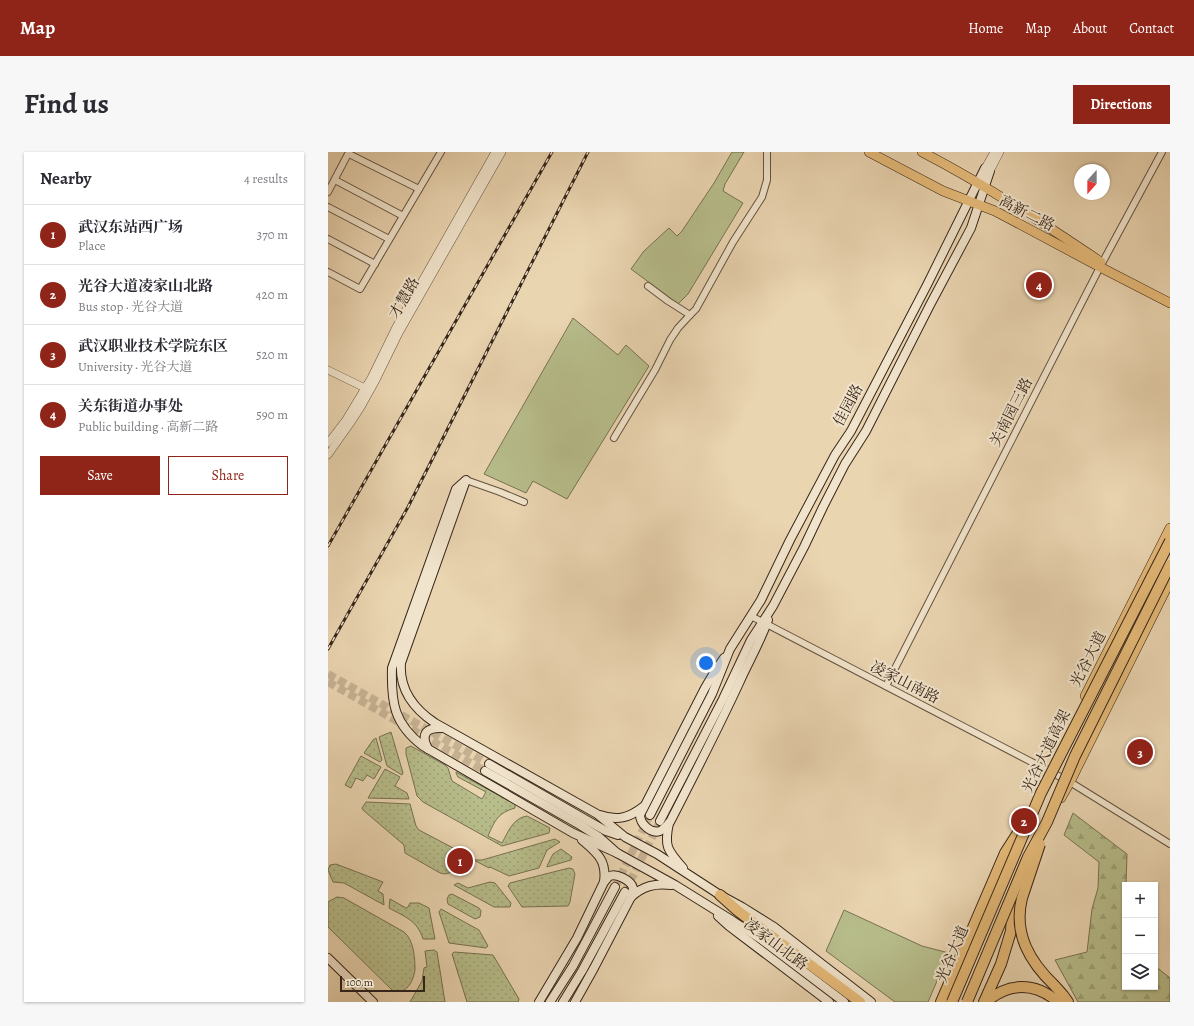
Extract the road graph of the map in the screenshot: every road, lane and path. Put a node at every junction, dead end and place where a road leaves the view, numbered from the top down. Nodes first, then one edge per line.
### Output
1 (441, 152) edge
2 (495, 152) edge
3 (502, 152) edge
4 (767, 152) edge
5 (869, 152) edge
6 (922, 152) edge
7 (994, 152) edge
8 (1000, 152) edge
9 (1162, 152) edge
10 (349, 153) edge
11 (988, 170) junction
12 (335, 180) junction
13 (981, 186) junction
14 (419, 190) junction
15 (328, 192) edge
16 (969, 201) junction
17 (979, 205) junction
18 (328, 207) edge
19 (403, 216) junction
20 (328, 239) edge
21 (389, 239) junction
22 (375, 264) junction
23 (1101, 265) junction
24 (328, 272) edge
25 (648, 286) dead end
26 (1170, 296) edge
27 (1170, 303) edge
28 (690, 315) junction
29 (328, 370) edge
30 (328, 374) edge
31 (367, 391) junction
32 (614, 438) dead end
33 (328, 443) edge
34 (328, 454) edge
35 (466, 480) junction
36 (524, 502) dead end
37 (1170, 528) edge
38 (1170, 541) edge
39 (1170, 565) edge
40 (1170, 581) edge
41 (751, 616) junction
42 (765, 623) junction
43 (730, 649) junction
44 (886, 686) junction
45 (444, 728) junction
46 (428, 750) junction
47 (1048, 771) junction
48 (1070, 782) junction
49 (644, 807) junction
50 (597, 814) junction
51 (650, 815) tunnel mouth
52 (660, 821) tunnel mouth
53 (670, 822) junction
54 (1047, 822) junction
55 (1021, 828) junction
56 (573, 833) junction
57 (625, 837) junction
58 (1170, 844) edge
59 (617, 852) junction
60 (688, 874) junction
61 (604, 882) junction
62 (675, 885) junction
63 (615, 887) tunnel mouth
64 (628, 895) junction
65 (720, 895) junction
66 (1012, 899) junction
67 (708, 906) junction
68 (328, 958) edge
69 (328, 964) edge
70 (367, 1002) edge
71 (373, 1002) edge
72 (539, 1002) edge
73 (550, 1002) edge
74 (563, 1002) edge
75 (575, 1002) edge
76 (829, 1002) edge
77 (844, 1002) edge
78 (860, 1002) edge
79 (871, 1002) edge
80 (941, 1002) edge
81 (947, 1002) edge
82 (952, 1002) edge
83 (968, 1002) edge
84 (985, 1002) edge
85 (1058, 1002) edge
86 (1068, 1002) edge

1 - 14 street
2 - 31 street, 才慧路
3 - 31 street, 才慧路
4 - 28 street
5 - 16 main road, 高新二路
6 - 13 main road, 高新二路
7 - 11 street
8 - 11 street
9 - 23 street, 关南园三路
10 - 12 street
10 - 14 street
11 - 13 main road
12 - 15 street
12 - 19 street
13 - 16 main road, 佳园路
13 - 17 main road, 佳园路
13 - 23 main road, 高新二路
14 - 19 street
16 - 17 main road, 高新二路
16 - 41 main road, 佳园路
17 - 23 main road, 高新二路
17 - 42 main road, 佳园路
18 - 21 street
19 - 21 street
20 - 22 street
21 - 22 street
22 - 24 street
23 - 26 main road, 高新二路
23 - 27 main road, 高新二路
23 - 44 street, 关南园三路
25 - 28 street
28 - 32 street
29 - 31 street
30 - 31 street
31 - 33 street, 才慧路
31 - 34 street, 才慧路
35 - 36 street
35 - 45 main road
35 - 46 main road
37 - 47 main road, 光谷大道
38 - 82 highway, 光谷大道高架, bridge
39 - 54 highway, 光谷大道高架, bridge
40 - 48 main road
41 - 42 street, 凌家山南路
41 - 43 main road, 佳园路
42 - 44 street, 凌家山南路
42 - 52 main road
42 - 53 main road
43 - 49 main road
43 - 51 main road
44 - 47 street, 凌家山南路
45 - 46 main road
45 - 50 main road
46 - 56 main road
47 - 48 street, 凌家山南路
47 - 55 main road, 光谷大道
48 - 58 street, 凌家山南路
48 - 66 main road
49 - 50 main road
49 - 53 main road
50 - 57 main road
53 - 60 main road
54 - 83 highway, 光谷大道高架, bridge
54 - 86 highway, bridge
55 - 80 highway
55 - 81 main road, 光谷大道
56 - 59 main road
56 - 61 main road
57 - 59 main road
57 - 60 main road
59 - 62 main road
60 - 65 main road
61 - 64 main road
61 - 72 main road
62 - 64 main road
62 - 67 main road
63 - 73 main road
64 - 74 main road
64 - 75 main road
65 - 78 highway
65 - 79 main road
66 - 83 main road
66 - 84 highway
67 - 76 main road, 凌家山北路
67 - 77 main road
68 - 71 main road
69 - 70 main road
84 - 85 highway

